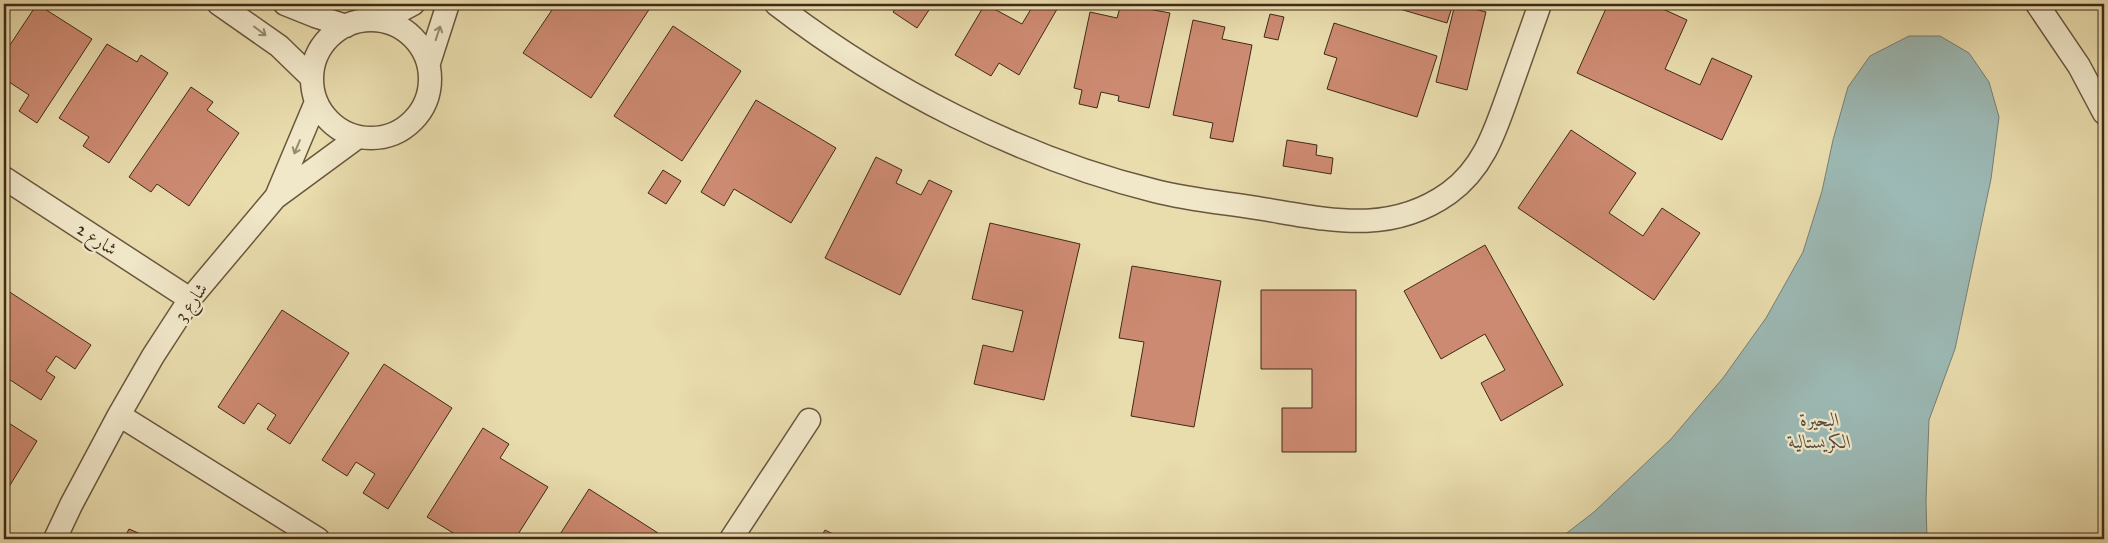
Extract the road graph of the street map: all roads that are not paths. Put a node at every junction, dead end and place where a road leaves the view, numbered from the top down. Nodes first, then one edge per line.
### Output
1 (219, 4) edge
2 (285, 4) edge
3 (413, 4) edge
4 (448, 4) edge
5 (776, 4) edge
6 (1540, 4) edge
7 (2036, 4) edge
8 (383, 20) junction
9 (346, 26) junction
10 (429, 63) junction
11 (312, 78) junction
12 (316, 102) junction
13 (2104, 113) edge
14 (358, 137) junction
15 (4, 178) edge
16 (276, 198) junction
17 (190, 300) junction
18 (119, 415) junction
19 (810, 420) dead end
20 (55, 539) edge
21 (318, 539) edge
22 (731, 539) edge

1 -> 11 street
2 - 9 street
3 - 8 street
10 -> 4 street
5 - 6 street
7 - 13 street
8 - 9 street
8 - 10 street
9 - 11 street
10 - 14 street
11 - 12 street
12 - 14 street
12 -> 16 street
14 - 16 street
15 - 17 street, شارع 2
16 - 17 street, شارع 3
17 - 18 street, شارع 3
18 - 20 street, شارع 3
18 - 21 street
19 - 22 street

